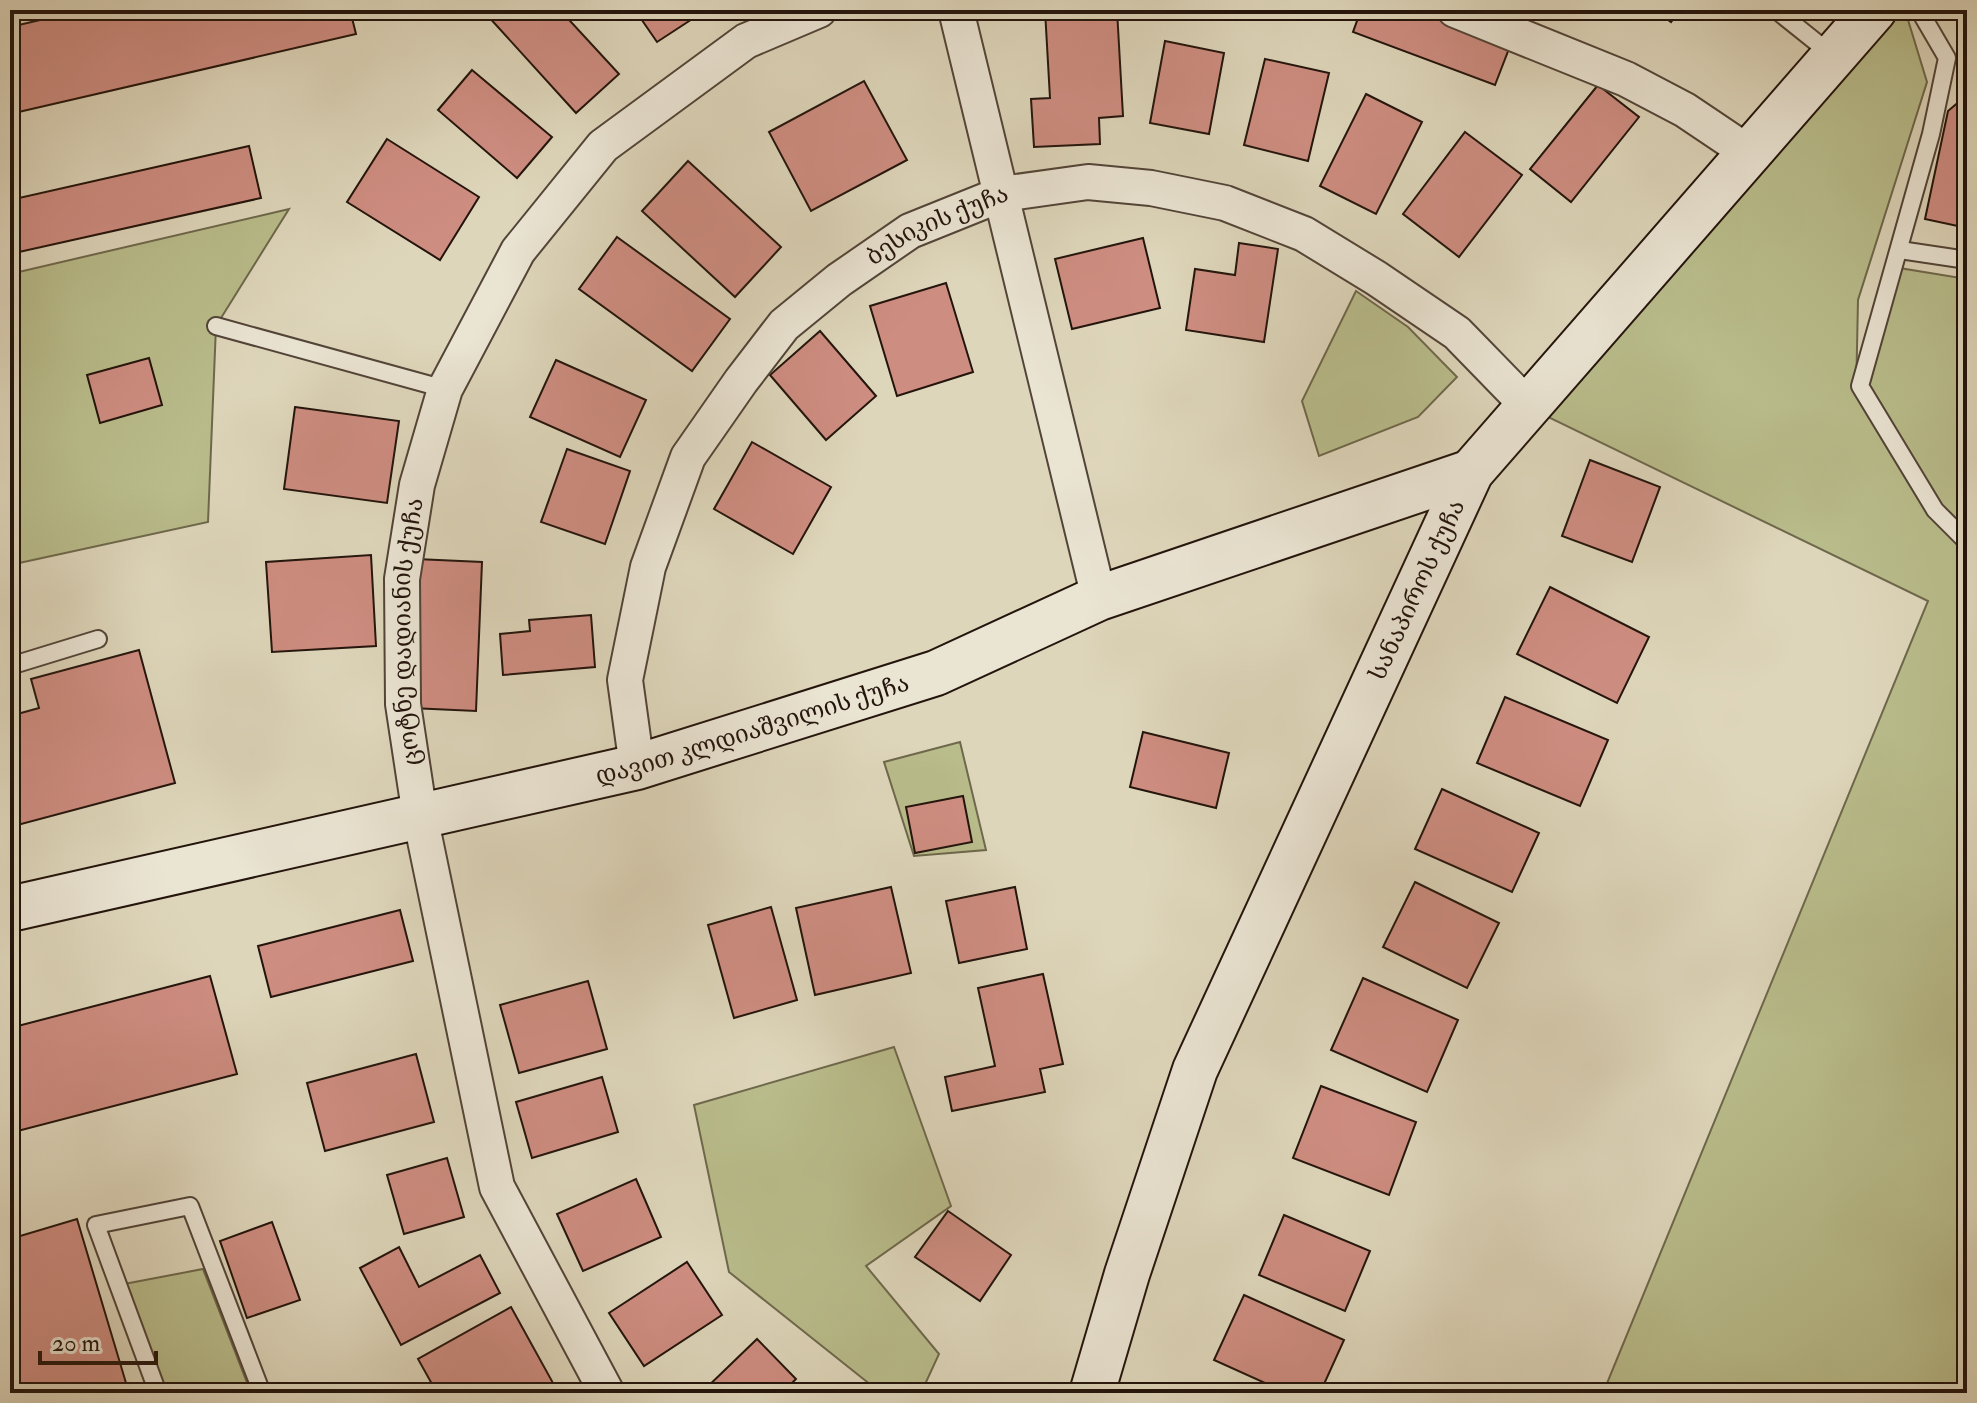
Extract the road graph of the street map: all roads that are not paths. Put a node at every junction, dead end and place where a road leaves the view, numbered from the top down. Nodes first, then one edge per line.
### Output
1 (819, 10) edge
2 (956, 10) edge
3 (1455, 10) edge
4 (1776, 10) edge
5 (1874, 10) edge
6 (1919, 10) edge
7 (1834, 57) junction
8 (1749, 153) junction
9 (1002, 194) junction
10 (1900, 250) junction
11 (1967, 260) edge
12 (216, 326) dead end
13 (445, 389) junction
14 (1528, 406) junction
15 (1471, 472) junction
16 (1967, 542) edge
17 (1099, 598) junction
18 (98, 639) dead end
19 (10, 666) edge
20 (637, 767) junction
21 (420, 816) junction
22 (10, 909) edge
23 (158, 1393) edge
24 (262, 1393) edge
25 (607, 1393) edge
26 (1092, 1393) edge

1 - 13 street, ცოტნე დადიანის ქუჩა
2 - 9 street
3 - 8 street
4 - 7 lane
5 - 7 main road, სანაპიროს ქუჩა
6 - 10 lane
7 - 8 main road, სანაპიროს ქუჩა
8 - 14 main road, სანაპიროს ქუჩა
9 - 14 street, ბესიკის ქუჩა
9 - 17 street
9 - 20 street, ბესიკის ქუჩა
10 - 11 lane
10 - 16 lane
12 - 13 lane
13 - 21 street, ცოტნე დადიანის ქუჩა
14 - 15 main road, სანაპიროს ქუჩა
15 - 17 main road, დავით კლდიაშვილის ქუჩა
15 - 26 main road, სანაპიროს ქუჩა
17 - 20 main road, დავით კლდიაშვილის ქუჩა
18 - 19 lane
20 - 21 main road, დავით კლდიაშვილის ქუჩა
21 - 22 main road, დავით კლდიაშვილის ქუჩა
21 - 25 street, ცოტნე დადიანის ქუჩა
23 - 24 lane

